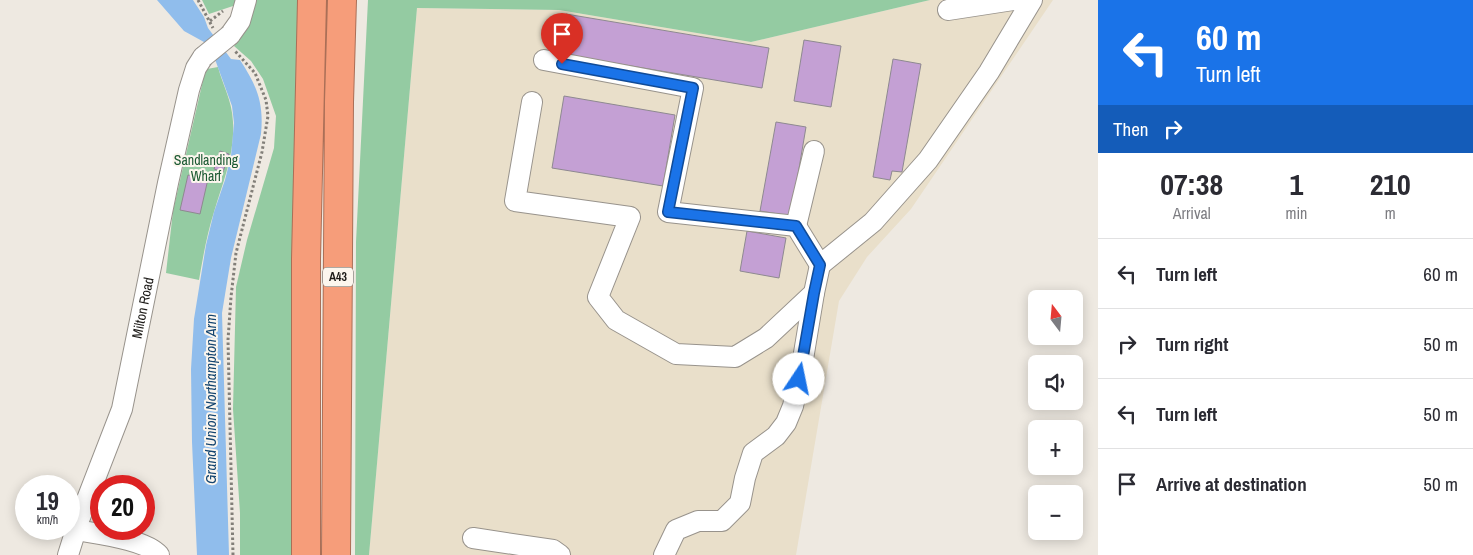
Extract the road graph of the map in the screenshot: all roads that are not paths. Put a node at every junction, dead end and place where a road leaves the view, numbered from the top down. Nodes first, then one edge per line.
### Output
1 (246, 0) edge
2 (312, 0) edge
3 (342, 0) edge
4 (1013, 0) edge
5 (1032, 0) edge
6 (948, 10) dead end
7 (544, 60) dead end
8 (532, 102) dead end
9 (814, 151) dead end
10 (796, 226) junction
11 (820, 265) junction
12 (814, 293) junction
13 (80, 519) edge
14 (80, 531) edge
15 (473, 538) dead end
16 (73, 540) edge
17 (68, 555) edge
18 (159, 555) edge
19 (306, 555) edge
20 (336, 555) edge
21 (560, 555) edge
22 (664, 555) edge

1 - 13 street, Milton Road, bridge
2 - 19 highway, A43
3 - 20 highway, A43
4 - 6 street
5 - 11 street
7 - 10 street
8 - 12 street
9 - 10 street
10 - 11 street
11 - 12 street
12 - 22 street
14 - 18 street
15 - 21 street
16 - 17 street, Milton Road

